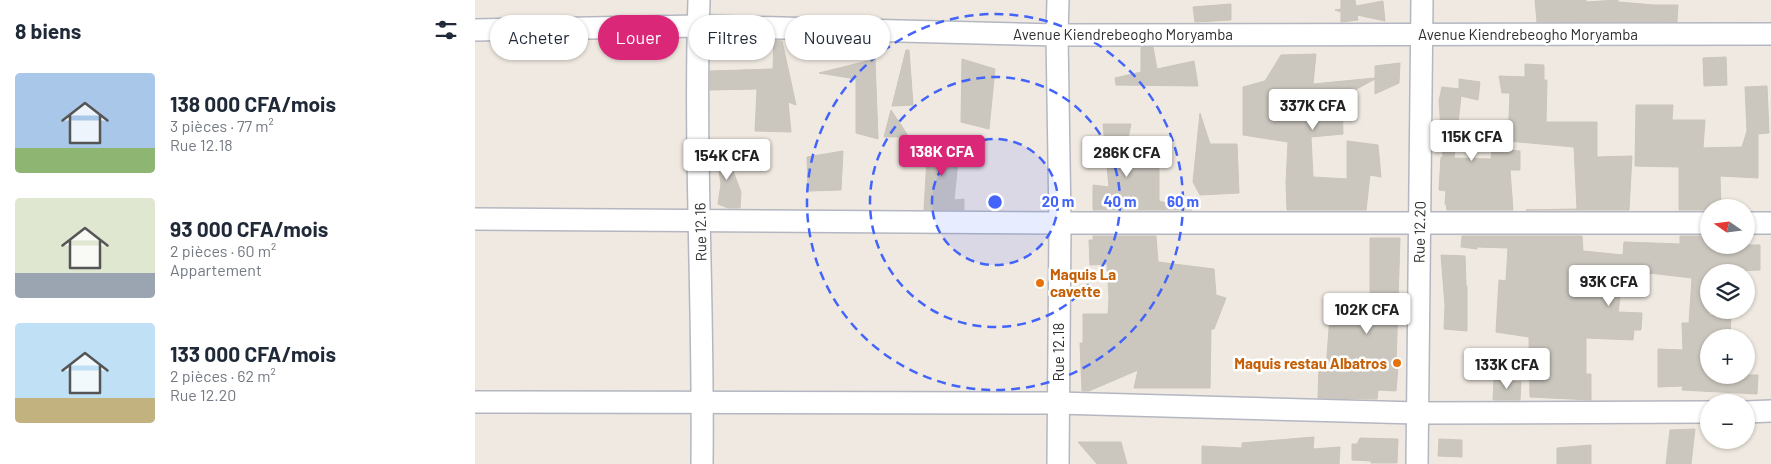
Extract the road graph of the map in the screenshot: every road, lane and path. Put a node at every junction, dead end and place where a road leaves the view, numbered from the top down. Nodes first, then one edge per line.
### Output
1 (699, 0) edge
2 (1058, 0) edge
3 (1422, 0) edge
4 (698, 15) edge
5 (689, 26) edge
6 (775, 28) edge
7 (475, 30) edge
8 (1422, 34) junction
9 (1771, 34) edge
10 (1057, 35) junction
11 (698, 60) edge
12 (475, 219) edge
13 (699, 220) junction
14 (1059, 222) junction
15 (1419, 223) junction
16 (1700, 223) edge
17 (1755, 223) edge
18 (1771, 223) edge
19 (475, 402) edge
20 (703, 402) junction
21 (1058, 403) junction
22 (1700, 412) edge
23 (1755, 412) edge
24 (1771, 412) edge
25 (1417, 413) junction
26 (702, 464) edge
27 (1058, 464) edge
28 (1417, 464) edge

1 - 4 street, Rue 12.16
2 - 10 street, Rue 12.18
3 - 8 street, Rue 12.20
5 - 7 street, Avenue Kiendrebeogho Moryamba
6 - 10 street, Avenue Kiendrebeogho Moryamba
8 - 9 street, Avenue Kiendrebeogho Moryamba
8 - 10 street, Avenue Kiendrebeogho Moryamba
8 - 15 street, Rue 12.20
10 - 14 street, Rue 12.18
11 - 13 street, Rue 12.16
12 - 13 street
13 - 14 street
13 - 20 street, Rue 12.16
14 - 15 street
14 - 21 street, Rue 12.18
15 - 16 street
15 - 25 street, Rue 12.20
17 - 18 street
19 - 20 street
20 - 21 street
20 - 26 street, Rue 12.16
21 - 25 street
21 - 27 street, Rue 12.18
22 - 25 street
23 - 24 street
25 - 28 street, Rue 12.20

